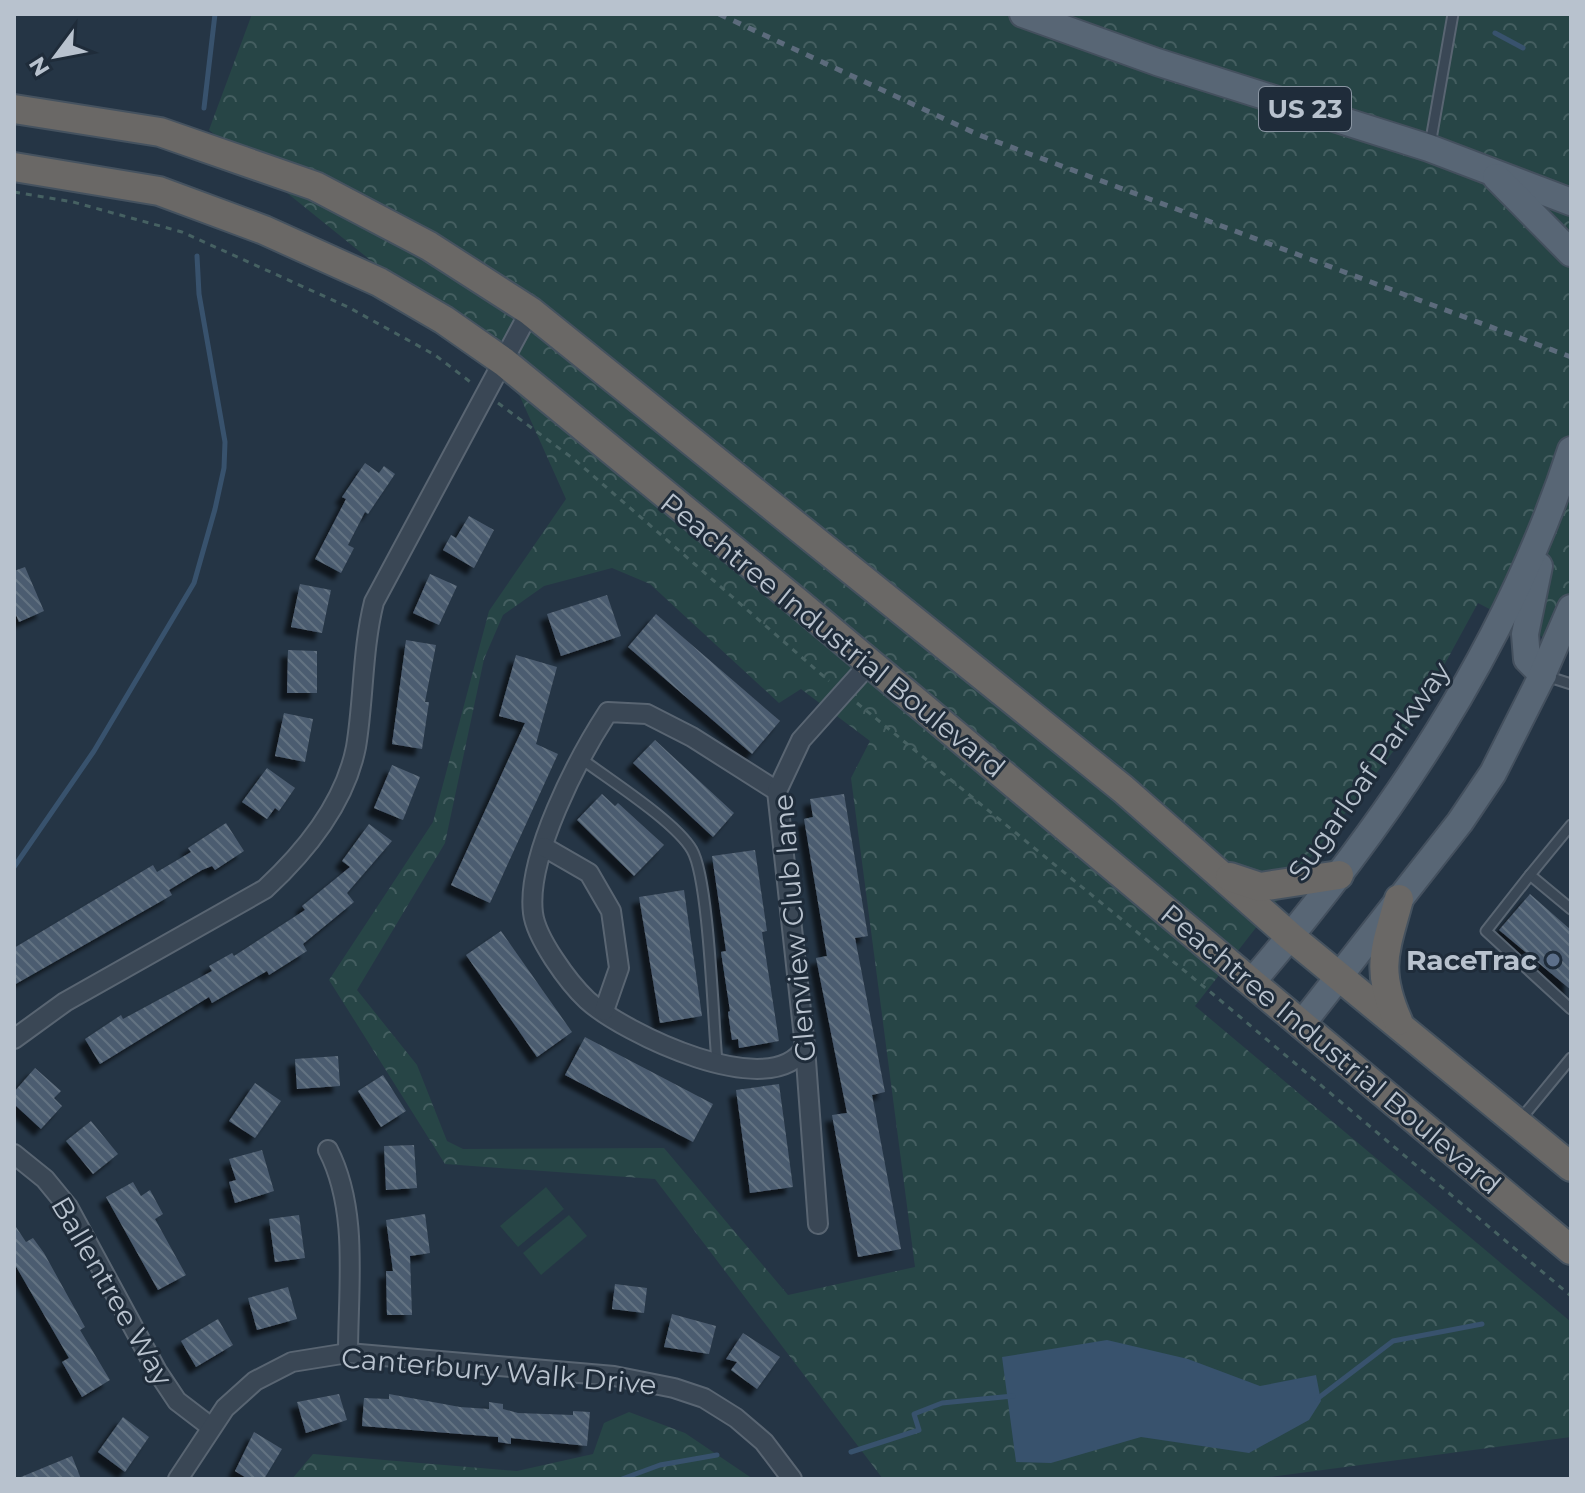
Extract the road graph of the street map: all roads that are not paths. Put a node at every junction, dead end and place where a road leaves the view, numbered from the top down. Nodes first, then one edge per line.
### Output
1 (1023, 14) edge
2 (1453, 14) edge
3 (14, 109) edge
4 (1429, 148) junction
5 (14, 167) edge
6 (1496, 174) junction
7 (1571, 182) edge
8 (1571, 202) edge
9 (1571, 253) edge
10 (530, 311) junction
11 (504, 362) junction
12 (1571, 450) edge
13 (1555, 500) junction
14 (1571, 608) edge
15 (870, 663) junction
16 (1543, 675) junction
17 (1571, 684) edge
18 (579, 756) junction
19 (777, 791) junction
20 (1571, 825) edge
21 (544, 847) junction
22 (1222, 875) junction
23 (1339, 875) junction
24 (1530, 875) junction
25 (1399, 899) junction
26 (1571, 909) edge
27 (1291, 937) junction
28 (1338, 975) junction
29 (1251, 983) junction
30 (1571, 1009) edge
31 (604, 1011) junction
32 (1301, 1025) junction
33 (1400, 1026) junction
34 (14, 1039) edge
35 (805, 1047) junction
36 (1571, 1058) edge
37 (717, 1062) junction
38 (1517, 1123) junction
39 (328, 1150) dead end
40 (14, 1154) edge
41 (1571, 1167) edge
42 (818, 1224) dead end
43 (1571, 1250) edge
44 (348, 1353) junction
45 (211, 1427) junction
46 (178, 1479) edge
47 (792, 1479) edge

1 - 4 main road, US 23
2 - 4 lane
3 - 10 highway
4 - 6 main road, US 23
5 - 11 highway, Peachtree Industrial Boulevard
6 - 7 main road
6 - 8 main road, US 23
6 - 9 main road
10 - 11 street
10 - 22 highway
11 - 15 highway, Peachtree Industrial Boulevard
11 - 34 street
12 - 13 main road, Sugarloaf Parkway
13 - 16 main road
13 - 23 main road, Sugarloaf Parkway
14 - 16 main road
15 - 19 street, Glenview Club lane
15 - 29 highway, Peachtree Industrial Boulevard
16 - 17 lane
16 - 25 main road
18 - 19 street
18 - 21 street
18 - 37 lane
19 - 35 street, Glenview Club lane
20 - 24 lane
21 - 31 street
21 - 31 street
22 - 23 highway
22 - 27 highway
23 - 27 main road, Sugarloaf Parkway
24 - 26 lane
24 - 30 lane
25 - 28 main road
25 - 33 highway
27 - 28 highway
27 - 29 main road, Sugarloaf Parkway
28 - 32 main road
28 - 33 highway
29 - 32 highway, Peachtree Industrial Boulevard
31 - 37 street
32 - 43 highway, Peachtree Industrial Boulevard
33 - 38 highway
35 - 37 street
35 - 42 street, Glenview Club lane
36 - 38 lane
38 - 41 highway
39 - 44 street
40 - 45 street, Ballentree Way
44 - 45 street, Canterbury Walk Drive
44 - 47 street, Canterbury Walk Drive
45 - 46 street, Canterbury Walk Drive

